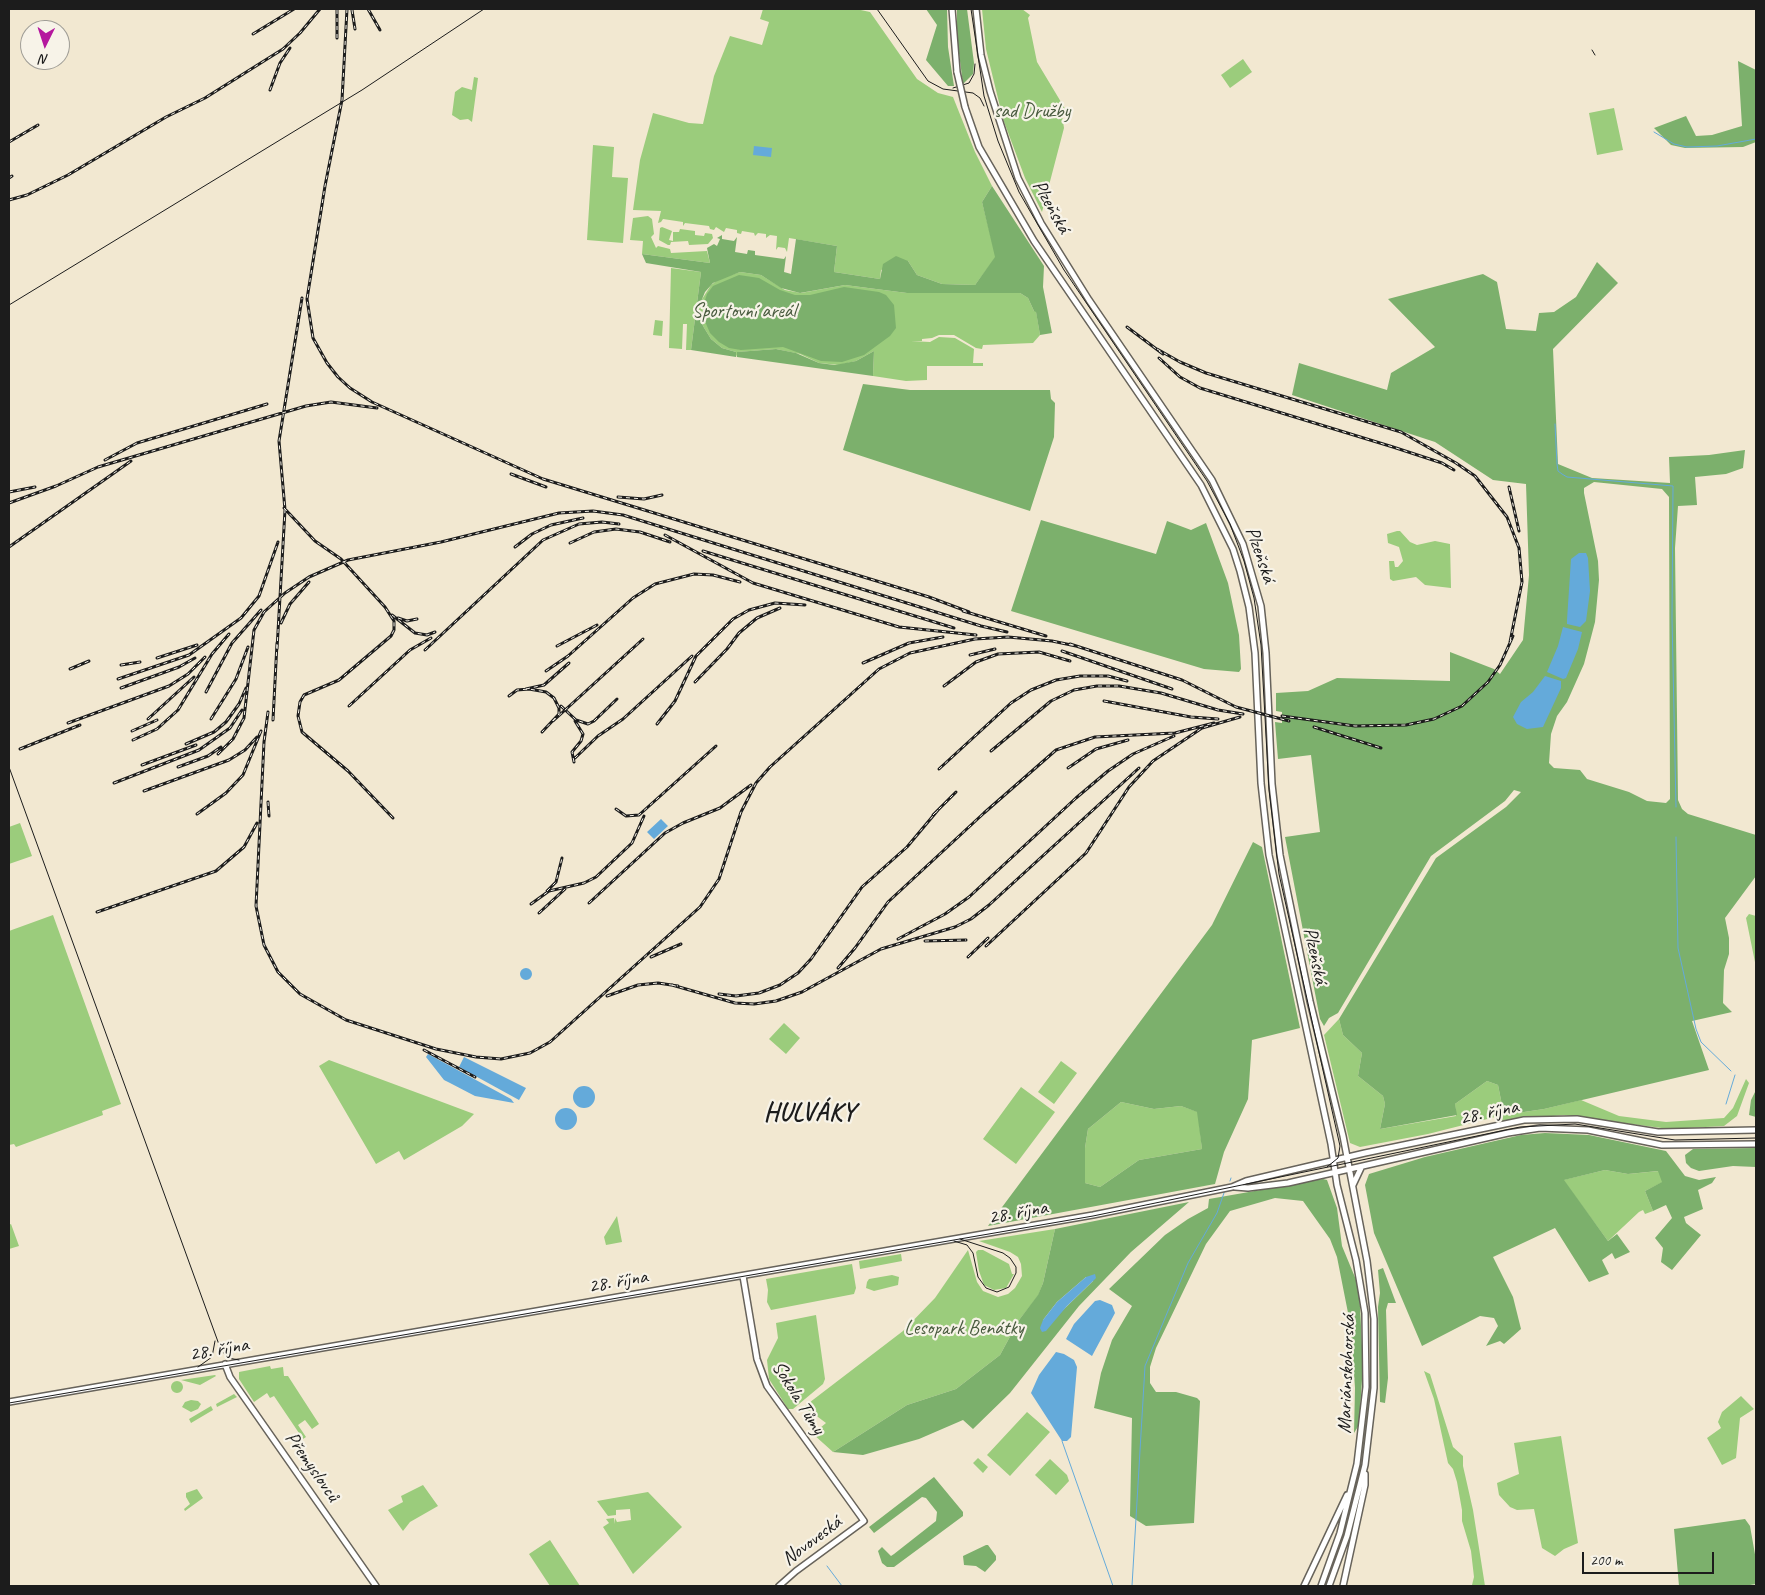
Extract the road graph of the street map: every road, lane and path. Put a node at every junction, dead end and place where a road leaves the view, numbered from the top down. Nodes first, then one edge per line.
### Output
1 (952, 9) edge
2 (976, 9) edge
3 (1756, 1130) edge
4 (1756, 1144) edge
5 (1346, 1158) junction
6 (1334, 1161) junction
7 (1364, 1167) junction
8 (1348, 1170) junction
9 (1336, 1173) junction
10 (1232, 1187) junction
11 (1352, 1188) junction
12 (743, 1276) junction
13 (225, 1364) junction
14 (9, 1402) edge
15 (1358, 1464) junction
16 (1365, 1465) junction
17 (864, 1522) joint
18 (376, 1586) edge
19 (779, 1586) edge
20 (1304, 1586) edge
21 (1321, 1586) edge
22 (1329, 1586) edge
23 (1343, 1586) edge

1 - 6 main road, Plzeňská, bridge
2 - 5 main road, Plzeňská
3 - 5 main road, 28. října
4 - 7 main road, 28. října
5 - 6 main road, 28. října
5 - 8 main road, Plzeňská
6 - 9 main road, Mariánskohorská
6 - 10 main road, 28. října
7 - 8 main road, 28. října
7 - 11 main road
8 - 9 main road, 28. října
8 - 11 main road, Mariánskohorská
9 - 10 main road, 28. října
9 - 15 main road, Mariánskohorská
10 - 12 main road, 28. října
11 - 16 main road, Mariánskohorská
12 - 13 main road, 28. října
12 - 17 main road, Sokola Tůmy
13 - 14 main road, 28. října
13 - 18 main road, Přemyslovců
15 - 20 main road
15 - 21 main road, Mariánskohorská
16 - 22 main road, Mariánskohorská
16 - 23 main road
17 - 19 main road, Novoveská

